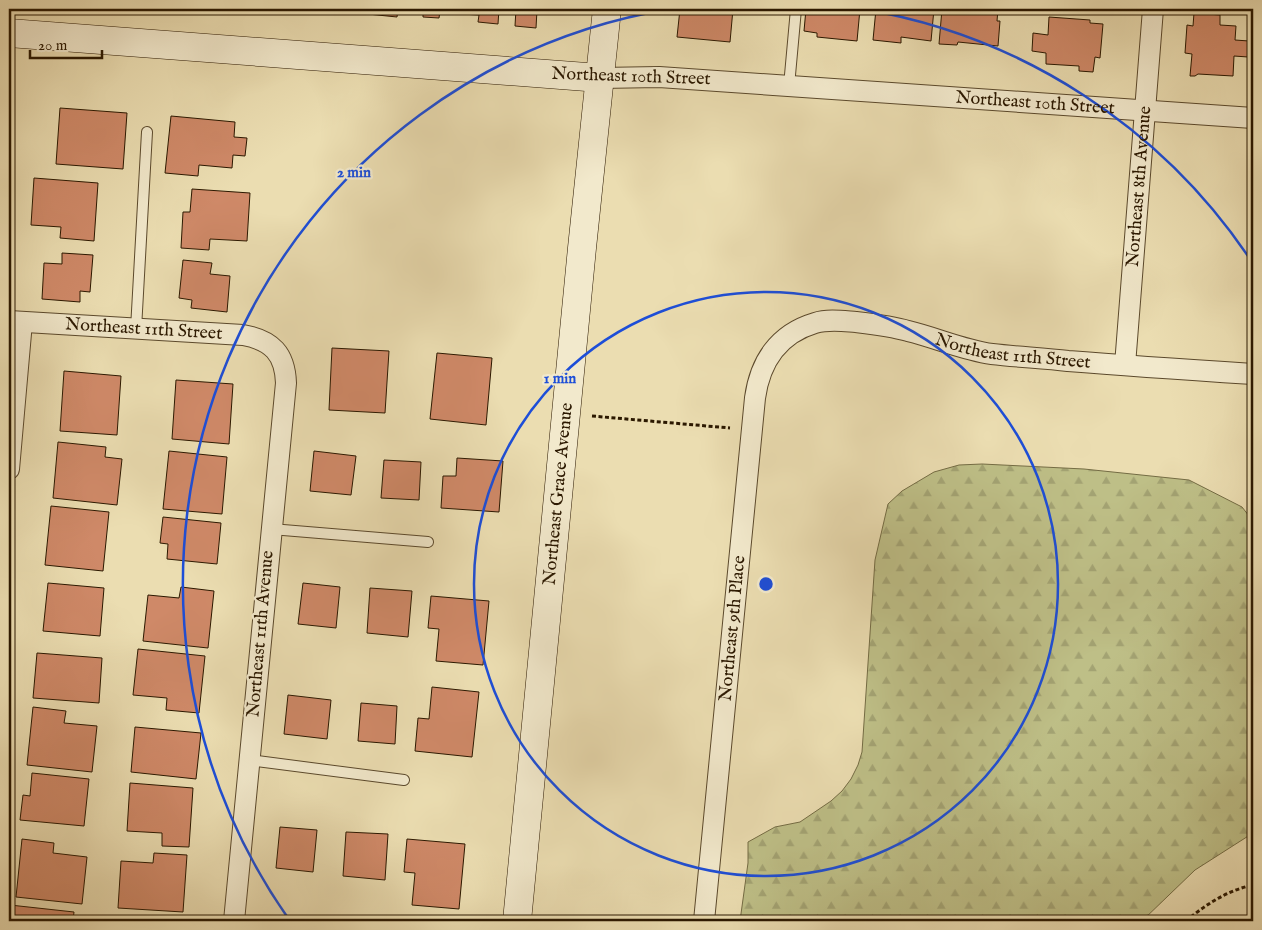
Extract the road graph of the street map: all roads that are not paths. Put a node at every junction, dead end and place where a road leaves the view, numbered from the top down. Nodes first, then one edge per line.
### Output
1 (608, 9) edge
2 (796, 9) edge
3 (1153, 9) edge
4 (9, 33) edge
5 (600, 78) junction
6 (789, 86) junction
7 (1144, 110) junction
8 (1253, 118) edge
9 (147, 132) dead end
10 (15, 322) edge
11 (136, 329) junction
12 (780, 342) joint
13 (275, 350) joint
14 (1125, 365) junction
15 (1253, 374) edge
16 (9, 469) edge
17 (271, 529) junction
18 (428, 542) dead end
19 (249, 760) junction
20 (404, 780) dead end
21 (234, 921) edge
22 (517, 921) edge
23 (704, 921) edge

1 - 5 main road, Northeast Grace Avenue
2 - 6 lane
3 - 7 street, Northeast 8th Avenue
4 - 5 main road, Northeast 10th Street
5 - 6 street, Northeast 10th Street
5 - 22 main road, Northeast Grace Avenue
6 - 7 street, Northeast 10th Street
7 - 8 street, Northeast 10th Street
7 - 14 street, Northeast 8th Avenue
9 - 11 lane
10 - 11 street, Northeast 11th Street
10 - 16 street
11 - 13 street, Northeast 11th Street
12 - 14 street, Northeast 11th Street
12 - 23 street, Northeast 9th Place
13 - 17 street, Northeast 11th Avenue
14 - 15 street, Northeast 11th Street
17 - 18 lane
17 - 19 street, Northeast 11th Avenue
19 - 20 lane
19 - 21 street, Northeast 11th Avenue

